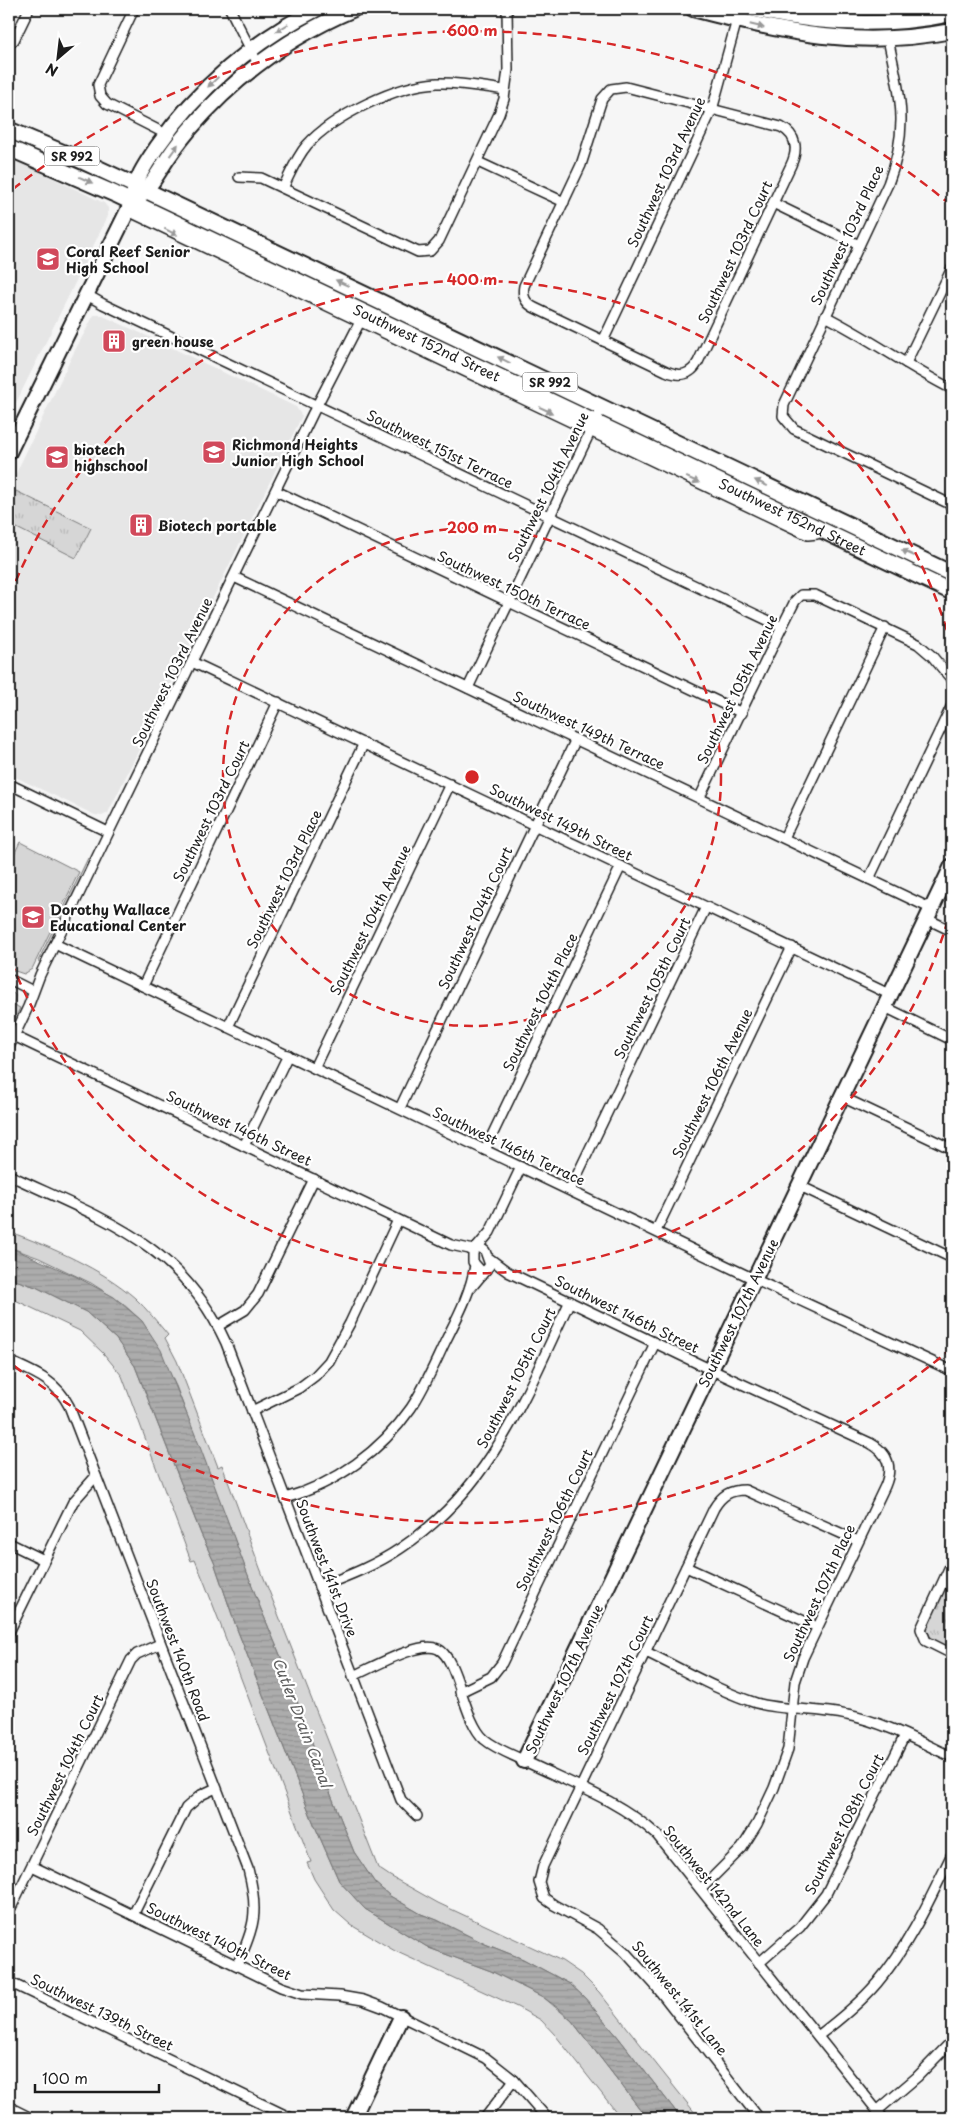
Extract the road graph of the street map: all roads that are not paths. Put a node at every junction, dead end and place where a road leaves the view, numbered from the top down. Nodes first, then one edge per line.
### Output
1 (29, 9) edge
2 (134, 9) edge
3 (230, 9) edge
4 (317, 9) edge
5 (354, 9) edge
6 (507, 9) edge
7 (693, 9) edge
8 (752, 9) edge
9 (338, 12) edge
10 (952, 14) edge
11 (738, 15) edge
12 (952, 31) edge
13 (888, 39) junction
14 (9, 44) edge
15 (250, 50) junction
16 (258, 64) junction
17 (505, 90) junction
18 (712, 110) junction
19 (9, 130) edge
20 (166, 134) junction
21 (9, 148) edge
22 (478, 162) junction
23 (238, 178) dead end
24 (141, 188) junction
25 (283, 188) junction
26 (564, 202) junction
27 (773, 203) junction
28 (130, 206) junction
29 (859, 244) junction
30 (952, 268) edge
31 (87, 295) junction
32 (372, 297) junction
33 (825, 316) junction
34 (362, 317) junction
35 (603, 341) junction
36 (906, 363) junction
37 (952, 389) edge
38 (317, 406) junction
39 (602, 407) junction
40 (593, 427) junction
41 (9, 452) edge
42 (276, 491) junction
43 (952, 505) edge
44 (818, 510) junction
45 (549, 517) junction
46 (820, 529) junction
47 (952, 574) edge
48 (234, 576) junction
49 (952, 592) edge
50 (508, 602) junction
51 (782, 627) junction
52 (885, 627) junction
53 (192, 662) junction
54 (952, 680) edge
55 (468, 688) junction
56 (278, 702) junction
57 (952, 705) edge
58 (742, 713) junction
59 (576, 739) junction
60 (364, 743) junction
61 (9, 784) edge
62 (450, 784) junction
63 (700, 798) junction
64 (535, 824) junction
65 (108, 832) junction
66 (784, 838) junction
67 (621, 866) junction
68 (952, 866) edge
69 (869, 879) junction
70 (706, 907) junction
71 (929, 914) junction
72 (952, 931) edge
73 (55, 944) junction
74 (792, 947) junction
75 (9, 979) edge
76 (143, 986) junction
77 (33, 991) junction
78 (888, 1001) junction
79 (228, 1027) junction
80 (14, 1036) junction
81 (952, 1040) edge
82 (9, 1047) edge
83 (288, 1055) junction
84 (314, 1068) junction
85 (842, 1097) junction
86 (400, 1108) junction
87 (244, 1146) junction
88 (952, 1149) edge
89 (485, 1150) junction
90 (521, 1167) junction
91 (9, 1174) edge
92 (314, 1179) junction
93 (800, 1186) junction
94 (570, 1190) junction
95 (398, 1220) junction
96 (656, 1231) junction
97 (490, 1232) junction
98 (451, 1245) junction
99 (475, 1249) junction
100 (488, 1256) junction
101 (952, 1258) edge
102 (474, 1264) junction
103 (486, 1270) junction
104 (508, 1272) junction
105 (754, 1279) junction
106 (469, 1290) junction
107 (570, 1302) junction
108 (218, 1326) junction
109 (655, 1343) junction
110 (9, 1361) edge
111 (711, 1370) junction
112 (952, 1371) edge
113 (252, 1411) junction
114 (889, 1466) joint
115 (96, 1476) junction
116 (285, 1498) junction
117 (858, 1541) junction
118 (9, 1543) edge
119 (44, 1560) junction
120 (952, 1562) edge
121 (686, 1567) junction
122 (320, 1587) junction
123 (817, 1627) junction
124 (9, 1632) edge
125 (160, 1644) junction
126 (646, 1652) junction
127 (952, 1654) edge
128 (353, 1676) junction
129 (460, 1692) junction
130 (792, 1709) junction
131 (905, 1735) junction
132 (952, 1757) edge
133 (524, 1760) junction
134 (580, 1787) junction
135 (216, 1788) junction
136 (417, 1816) dead end
137 (952, 1854) edge
138 (32, 1866) junction
139 (701, 1889) junction
140 (542, 1895) joint
141 (9, 1912) edge
142 (133, 1915) junction
143 (759, 1963) junction
144 (237, 1965) junction
145 (9, 1982) edge
146 (401, 2017) junction
147 (818, 2036) junction
148 (952, 2041) edge
149 (514, 2080) junction
150 (9, 2107) edge
151 (880, 2115) edge
152 (31, 2118) edge
153 (291, 2118) edge
154 (353, 2118) edge
155 (485, 2118) edge
156 (547, 2118) edge
157 (759, 2118) edge

1 - 14 street
2 - 20 street
3 - 15 street
4 -> 15 street
5 - 9 street
6 - 17 street
7 - 11 street
8 - 10 street
9 - 16 street
11 -> 13 street
11 - 18 street, Southwest 103rd Avenue
12 - 13 street
13 - 29 street, Southwest 103rd Place
15 - 16 street
15 -> 20 street
24 -> 16 street
17 - 22 street
17 - 25 street
18 - 26 street
18 - 27 street, Southwest 103rd Court
18 - 35 street, Southwest 103rd Avenue
19 - 24 main road, Southwest 152nd Street / SR 992
20 - 24 street
21 -> 28 main road, Southwest 152nd Street / SR 992
22 - 25 street
22 - 26 street
23 - 25 street
24 - 28 street
32 -> 24 main road, Southwest 152nd Street / SR 992
26 - 35 street
27 - 29 street
27 - 35 street, Southwest 103rd Court
28 - 31 street
28 -> 34 main road, Southwest 152nd Street / SR 992
29 - 33 street, Southwest 103rd Place
30 - 36 street
31 - 38 street, Southwest 151st Terrace
31 - 41 street
32 - 34 main road
39 -> 32 main road, Southwest 152nd Street / SR 992
33 - 36 street
33 - 43 street, Southwest 103rd Place
34 - 38 street, Southwest 103rd Avenue
34 -> 40 main road, Southwest 152nd Street / SR 992
36 - 37 street
38 - 42 street, Southwest 103rd Avenue
38 - 45 street, Southwest 151st Terrace
39 - 40 street, Southwest 104th Avenue
44 -> 39 main road, Southwest 152nd Street / SR 992
40 - 45 street, Southwest 104th Avenue
40 -> 46 main road, Southwest 152nd Street / SR 992
42 - 48 street, Southwest 103rd Avenue
42 - 50 street, Southwest 150th Terrace
44 - 46 main road
47 -> 44 main road, Southwest 152nd Street / SR 992
45 - 50 street, Southwest 104th Avenue
45 - 51 street, Southwest 151st Terrace
46 - 49 main road, Southwest 152nd Street / SR 992
48 - 53 street, Southwest 103rd Avenue
48 - 55 street, Southwest 149th Terrace
50 - 55 street, Southwest 104th Avenue
50 - 58 street, Southwest 150th Terrace
51 - 52 street, Southwest 105th Avenue
51 - 58 street, Southwest 105th Avenue
52 - 54 street
52 - 66 street
53 - 56 street, Southwest 149th Street
53 - 65 street, Southwest 103rd Avenue
55 - 59 street, Southwest 149th Terrace
56 - 60 street, Southwest 149th Street
56 - 76 street, Southwest 103rd Court
57 - 69 street
58 - 63 street, Southwest 105th Avenue
59 - 63 street, Southwest 149th Terrace
59 - 64 street, Southwest 104th Court
60 - 62 street, Southwest 149th Street
60 - 79 street, Southwest 103rd Place
61 - 65 street
62 - 64 street, Southwest 149th Street
62 - 84 street, Southwest 104th Avenue
63 - 66 street, Southwest 149th Terrace
64 - 67 street, Southwest 149th Street
64 - 86 street, Southwest 104th Court
65 - 73 street, Southwest 103rd Avenue
66 - 69 street, Southwest 149th Terrace
67 - 70 street, Southwest 149th Street
67 - 89 street, Southwest 104th Place
68 - 71 street, Southwest 107th Avenue
69 - 71 street, Southwest 149th Terrace
70 - 74 street, Southwest 149th Street
70 - 94 street, Southwest 105th Court
71 - 72 street, Southwest 149th Terrace
71 - 78 street, Southwest 107th Avenue
73 - 76 street, Southwest 146th Terrace
73 - 77 street, Southwest 103rd Avenue
74 - 78 street, Southwest 149th Street
74 - 96 street, Southwest 106th Avenue
75 - 77 street
76 - 79 street, Southwest 146th Terrace
77 - 80 street, Southwest 103rd Avenue
78 - 81 street, Southwest 149th Street
78 - 85 street, Southwest 107th Avenue
79 - 83 street, Southwest 146th Terrace
80 - 82 street, Southwest 103rd Avenue
80 - 87 street, Southwest 146th Street
83 - 84 street, Southwest 146th Terrace
83 - 87 street
84 - 86 street, Southwest 146th Terrace
85 - 88 street
85 - 93 street, Southwest 107th Avenue
86 - 89 street, Southwest 146th Terrace
87 - 92 street, Southwest 146th Street
89 - 90 street, Southwest 146th Terrace
90 - 94 street, Southwest 146th Terrace
90 - 97 street
91 - 108 street, Southwest 141st Drive
92 - 95 street, Southwest 146th Street
92 - 108 street
93 - 101 street
93 - 105 street, Southwest 107th Avenue
94 - 96 street, Southwest 146th Terrace
95 - 98 street, Southwest 146th Street
95 - 113 street
96 - 105 street, Southwest 146th Terrace
97 - 99 street
97 - 100 street
98 - 99 street, Southwest 146th Street
98 - 102 street, Southwest 146th Street
99 - 100 street
99 - 102 street
100 - 103 street
100 - 104 street, Southwest 146th Street
102 - 103 street
102 - 106 street
103 - 104 street, Southwest 146th Street
103 - 106 street
104 - 107 street, Southwest 146th Street
105 - 111 street, Southwest 107th Avenue
105 - 112 street, Southwest 146th Terrace
106 - 116 street
107 - 109 street, Southwest 146th Street
107 - 122 street, Southwest 105th Court
108 - 113 street, Southwest 141st Drive
109 - 111 street, Southwest 146th Street
109 - 129 street, Southwest 106th Court
110 - 115 street, Southwest 140th Road
111 - 114 street, Southwest 146th Street
111 - 133 street, Southwest 107th Avenue
113 - 116 street, Southwest 141st Drive
114 - 117 street, Southwest 107th Place
115 - 119 street
115 - 125 street, Southwest 140th Road
116 - 122 street, Southwest 141st Drive
117 - 121 street, Southwest 107th Court
117 - 123 street, Southwest 107th Place
118 - 119 street
119 - 124 street
120 - 127 street
121 - 123 street
121 - 126 street, Southwest 107th Court
122 - 128 street, Southwest 141st Drive
123 - 130 street, Southwest 107th Place
125 - 135 street, Southwest 140th Road
125 - 138 street, Southwest 104th Court
126 - 130 street
126 - 134 street, Southwest 107th Court
128 - 129 street, Southwest 142nd Lane
128 - 136 street, Southwest 141st Drive
129 - 133 street, Southwest 142nd Lane
130 - 131 street
130 - 139 street, Southwest 107th Place
131 - 132 street
131 - 143 street, Southwest 108th Court
133 - 134 street, Southwest 142nd Lane
134 - 139 street, Southwest 142nd Lane
134 - 140 street, Southwest 107th Court
135 - 142 street
135 - 144 street, Southwest 140th Road
137 - 147 street
138 - 141 street, Southwest 104th Court
138 - 142 street, Southwest 140th Street
139 - 143 street, Southwest 142nd Lane
140 - 157 street, Southwest 141st Lane
142 - 144 street, Southwest 140th Street
143 - 147 street, Southwest 142nd Lane
144 - 146 street, Southwest 140th Street
145 - 153 street, Southwest 139th Street
146 - 149 street, Southwest 140th Street
146 - 154 street
147 - 151 street, Southwest 142nd Lane
148 - 151 street
149 - 155 street
149 - 156 street, Southwest 140th Street
150 - 152 street

